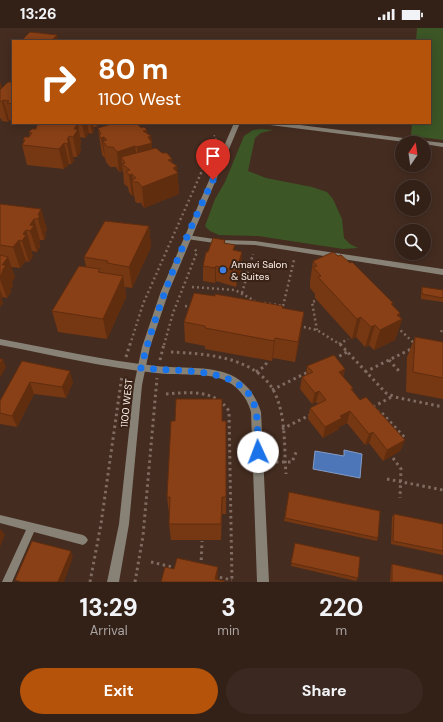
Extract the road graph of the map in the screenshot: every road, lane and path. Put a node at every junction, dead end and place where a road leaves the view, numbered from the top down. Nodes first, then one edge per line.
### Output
1 (237, 124) edge
2 (278, 124) edge
3 (214, 135) dead end
4 (443, 145) edge
5 (187, 237) junction
6 (197, 252) dead end
7 (253, 254) dead end
8 (294, 260) dead end
9 (443, 272) edge
10 (192, 287) dead end
11 (242, 294) junction
12 (315, 301) dead end
13 (185, 306) dead end
14 (284, 306) junction
15 (199, 309) edge
16 (282, 311) edge
17 (295, 325) edge
18 (396, 325) edge
19 (443, 328) edge
20 (317, 330) junction
21 (441, 332) dead end
22 (348, 339) dead end
23 (0, 342) edge
24 (129, 344) dead end
25 (339, 344) junction
26 (421, 344) edge
27 (417, 346) junction
28 (347, 352) junction
29 (160, 360) dead end
30 (389, 360) junction
31 (267, 362) dead end
32 (327, 362) edge
33 (141, 368) junction
34 (313, 369) edge
35 (402, 371) dead end
36 (256, 372) dead end
37 (365, 372) junction
38 (156, 381) dead end
39 (120, 385) dead end
40 (272, 390) dead end
41 (166, 394) dead end
42 (393, 396) junction
43 (443, 407) edge
44 (314, 413) edge
45 (282, 429) dead end
46 (406, 439) edge
47 (298, 450) dead end
48 (393, 458) edge
49 (270, 462) dead end
50 (387, 479) dead end
51 (401, 482) junction
52 (443, 490) edge
53 (400, 498) dead end
54 (0, 519) edge
55 (32, 527) junction
56 (83, 540) dead end
57 (202, 541) edge
58 (151, 562) dead end
59 (180, 568) edge
60 (201, 573) edge
61 (207, 574) edge
62 (232, 581) edge
63 (7, 582) edge
64 (90, 582) edge
65 (113, 582) edge
66 (136, 582) edge
67 (263, 582) edge

1 - 5 street, 1100 WEST
2 - 4 street
3 - 24 path
5 - 9 street
5 - 33 street, 1100 WEST
6 - 29 path
7 - 11 path
8 - 14 path
10 - 11 path
11 - 14 path
12 - 20 path
13 - 15 path
14 - 16 path
17 - 20 path
18 - 27 path
19 - 21 path
20 - 25 path
22 - 25 path
23 - 33 street
25 - 28 path
26 - 27 path
27 - 30 path
28 - 32 path
28 - 37 path
30 - 35 path
30 - 37 path
31 - 36 path
33 - 65 street, 1100 WEST
33 - 67 street
34 - 40 path
37 - 42 path
38 - 66 path
39 - 64 path
41 - 62 path
42 - 43 path
42 - 46 path
44 - 45 path
47 - 49 path
48 - 51 path
50 - 51 path
51 - 52 path
51 - 53 path
54 - 55 lane
55 - 56 lane
55 - 63 lane
57 - 60 path
58 - 59 path
61 - 62 path

